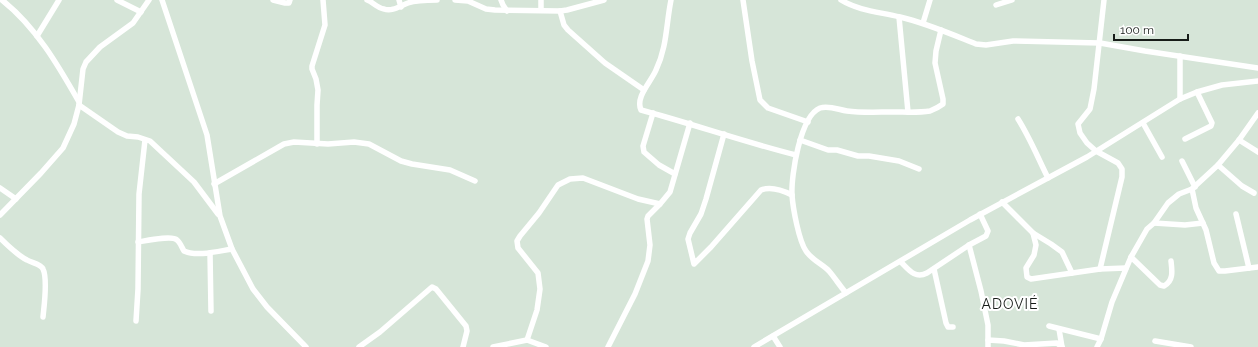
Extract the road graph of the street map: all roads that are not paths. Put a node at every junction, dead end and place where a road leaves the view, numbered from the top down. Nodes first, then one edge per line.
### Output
1 (2, 0) edge
2 (58, 0) edge
3 (117, 0) edge
4 (149, 0) edge
5 (162, 0) edge
6 (273, 0) edge
7 (290, 0) edge
8 (323, 0) edge
9 (367, 0) edge
10 (399, 0) edge
11 (429, 0) edge
12 (437, 0) edge
13 (455, 0) edge
14 (501, 0) edge
15 (540, 0) edge
16 (604, 0) edge
17 (671, 0) edge
18 (743, 0) edge
19 (840, 0) edge
20 (930, 0) edge
21 (1012, 0) edge
22 (1104, 0) edge
23 (468, 1) edge
24 (10, 2) edge
25 (853, 3) edge
26 (996, 5) dead end
27 (401, 7) junction
28 (541, 10) junction
29 (507, 11) junction
30 (560, 11) junction
31 (141, 12) junction
32 (899, 17) junction
33 (923, 23) junction
34 (941, 30) junction
35 (37, 36) junction
36 (1100, 43) junction
37 (1180, 56) junction
38 (1258, 68) edge
39 (1258, 81) edge
40 (644, 90) junction
41 (1197, 92) junction
42 (1180, 99) junction
43 (79, 103) junction
44 (908, 112) junction
45 (653, 113) junction
46 (1258, 113) edge
47 (1018, 119) dead end
48 (808, 122) junction
49 (690, 123) junction
50 (1143, 123) junction
51 (724, 134) junction
52 (145, 140) junction
53 (800, 140) junction
54 (1185, 140) dead end
55 (1239, 140) junction
56 (317, 144) junction
57 (1096, 151) junction
58 (1258, 152) edge
59 (796, 155) junction
60 (1162, 156) dead end
61 (1182, 161) dead end
62 (1218, 165) junction
63 (919, 169) dead end
64 (674, 174) junction
65 (1048, 178) junction
66 (475, 181) dead end
67 (214, 184) junction
68 (0, 188) edge
69 (1194, 188) junction
70 (1254, 193) dead end
71 (792, 195) junction
72 (16, 199) junction
73 (1002, 202) junction
74 (660, 204) junction
75 (980, 214) junction
76 (1236, 214) dead end
77 (0, 215) edge
78 (220, 216) junction
79 (1154, 223) junction
80 (1203, 223) junction
81 (1033, 233) junction
82 (0, 238) edge
83 (138, 242) junction
84 (969, 245) junction
85 (232, 249) junction
86 (210, 253) junction
87 (1130, 256) junction
88 (1171, 261) dead end
89 (901, 262) junction
90 (1258, 267) edge
91 (1126, 268) junction
92 (1249, 268) junction
93 (934, 269) junction
94 (1100, 269) junction
95 (1072, 273) junction
96 (846, 292) junction
97 (211, 311) dead end
98 (43, 317) dead end
99 (136, 321) dead end
100 (1049, 326) dead end
101 (953, 327) dead end
102 (1059, 329) junction
103 (773, 336) junction
104 (1101, 339) junction
105 (527, 340) junction
106 (988, 340) junction
107 (1155, 341) dead end
108 (306, 347) edge
109 (359, 347) edge
110 (463, 347) edge
111 (493, 347) edge
112 (546, 347) edge
113 (608, 347) edge
114 (754, 347) edge
115 (780, 347) edge
116 (988, 347) edge
117 (1062, 347) edge
118 (1096, 347) edge
119 (1191, 347) edge

1 - 24 street
2 - 35 street
3 - 31 street
4 - 31 street
5 - 67 street
6 - 7 street
8 - 56 street
9 - 27 street
10 - 27 street
11 - 12 street
11 - 27 street
13 - 23 street
14 - 29 street
15 - 28 street
16 - 30 street
17 - 40 street
18 - 48 street
19 - 25 street
20 - 33 street
21 - 26 street
22 - 36 street
23 - 29 street
24 - 35 street
25 - 32 street
28 - 29 street
28 - 30 street
30 - 40 street
31 - 43 street
32 - 33 street
32 - 44 street
33 - 34 street
34 - 36 street
34 - 44 street
35 - 43 street
36 - 37 street
36 - 57 street
37 - 38 street
37 - 42 street
39 - 41 street
40 - 45 street
41 - 42 street
41 - 54 street
42 - 50 street
43 - 52 street
43 - 72 street
44 - 48 street
45 - 49 street
45 - 64 street
46 - 55 street
47 - 65 street
48 - 53 street
49 - 51 street
49 - 64 street
50 - 57 street
50 - 60 street
51 - 59 street
51 - 71 street
52 - 78 street
52 - 83 street
53 - 59 street
53 - 63 street
55 - 58 street
55 - 62 street
56 - 66 street
56 - 67 street
57 - 65 street
57 - 94 street
59 - 71 street
61 - 69 street
62 - 69 street
62 - 70 street
64 - 74 street
65 - 73 street
67 - 78 street
68 - 72 street
69 - 79 street
69 - 80 street
71 - 96 street
72 - 77 street
73 - 75 street
73 - 81 street
74 - 105 street
74 - 113 street
75 - 84 street
75 - 89 street
76 - 92 street
78 - 85 street
79 - 80 street
79 - 87 street
80 - 92 street
81 - 95 street
81 - 95 street
82 - 98 street
83 - 86 street
83 - 99 street
84 - 93 street
84 - 106 street
85 - 86 street
85 - 108 street
86 - 97 street
87 - 88 street
87 - 91 street
89 - 93 street
89 - 96 street
90 - 92 street
91 - 94 street
91 - 104 street
93 - 101 street
94 - 95 street
96 - 103 street
100 - 102 street
102 - 104 street
102 - 117 street
103 - 114 street
103 - 115 street
104 - 118 street
105 - 111 street
105 - 112 street
106 - 116 street
106 - 117 street
107 - 119 street
109 - 110 street

